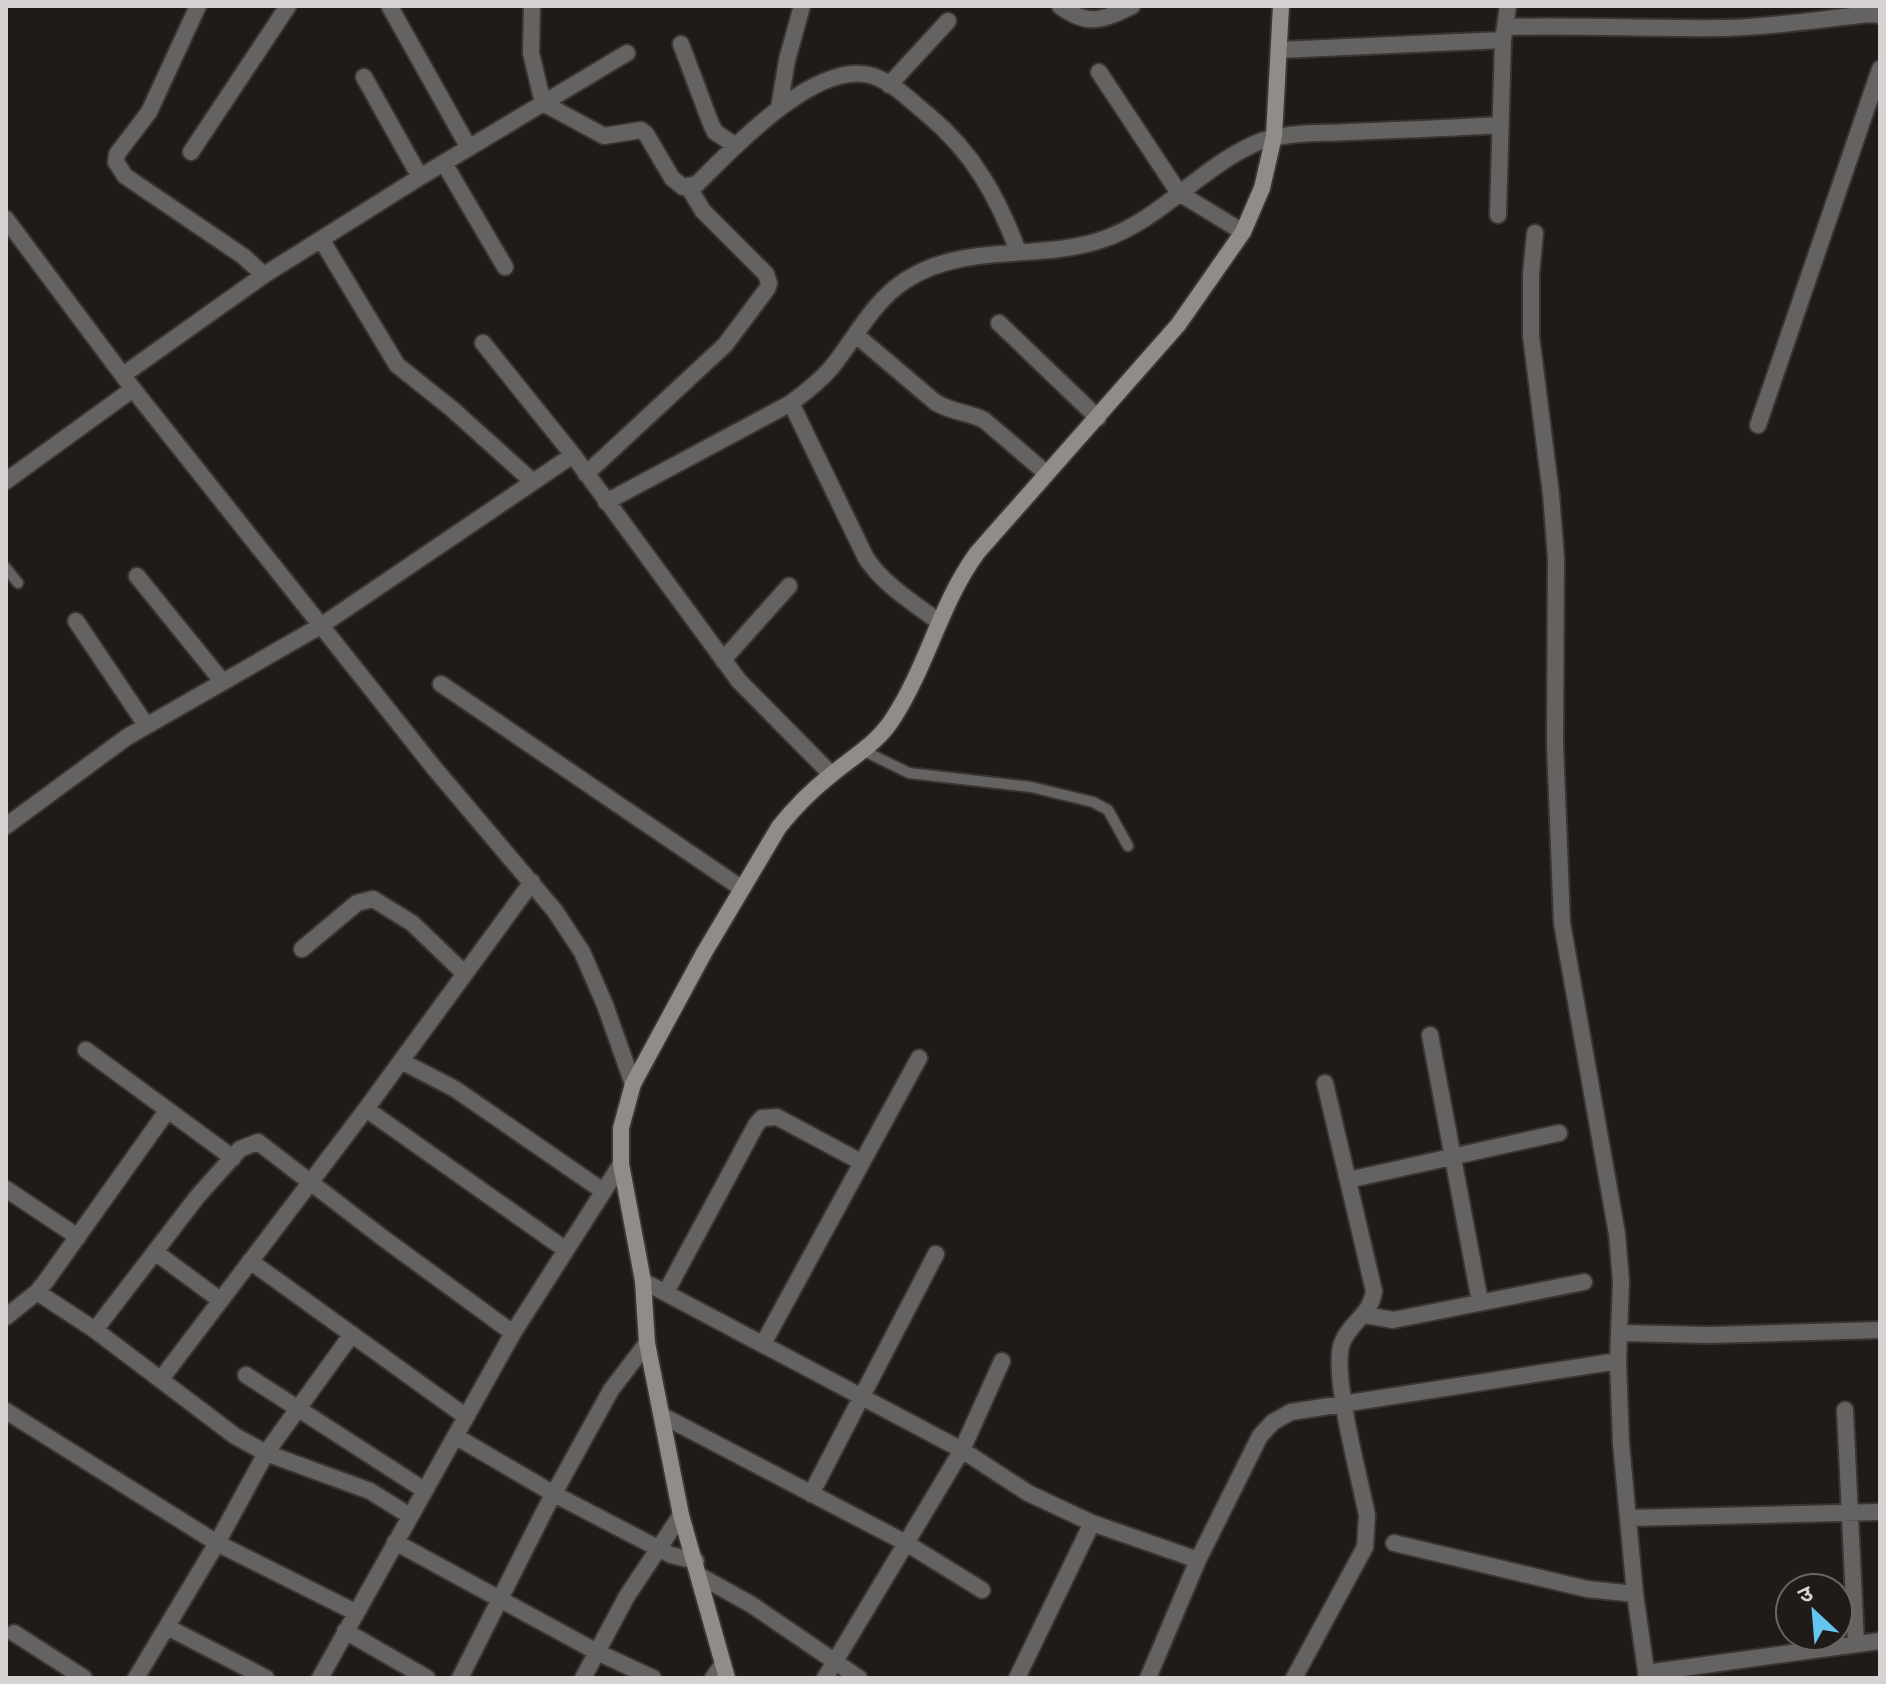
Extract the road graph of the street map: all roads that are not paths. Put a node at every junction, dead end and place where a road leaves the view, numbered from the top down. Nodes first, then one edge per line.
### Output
1 (198, 6) edge
2 (288, 6) edge
3 (532, 6) edge
4 (802, 6) edge
5 (1060, 6) edge
6 (1132, 6) edge
7 (1281, 6) edge
8 (1508, 6) edge
9 (390, 7) edge
10 (1880, 15) edge
11 (948, 21) dead end
12 (1504, 34) junction
13 (681, 44) dead end
14 (1279, 50) junction
15 (627, 53) dead end
16 (1880, 69) edge
17 (1099, 72) dead end
18 (364, 77) dead end
19 (889, 85) junction
20 (543, 103) junction
21 (779, 108) junction
22 (1501, 125) junction
23 (1274, 136) junction
24 (736, 146) junction
25 (469, 148) junction
26 (191, 152) dead end
27 (444, 163) junction
28 (420, 177) junction
29 (689, 188) junction
30 (1179, 193) junction
31 (1498, 215) dead end
32 (6, 219) edge
33 (1243, 232) junction
34 (1535, 233) dead end
35 (321, 239) junction
36 (1018, 251) junction
37 (505, 267) dead end
38 (264, 275) junction
39 (999, 323) dead end
40 (856, 335) junction
41 (483, 343) dead end
42 (128, 382) junction
43 (791, 403) junction
44 (1098, 418) junction
45 (1758, 425) dead end
46 (573, 455) junction
47 (1046, 473) junction
48 (586, 474) junction
49 (6, 481) edge
50 (533, 482) junction
51 (606, 502) junction
52 (6, 568) edge
53 (137, 576) dead end
54 (18, 583) dead end
55 (789, 586) dead end
56 (76, 621) dead end
57 (938, 621) junction
58 (322, 625) junction
59 (723, 660) junction
60 (222, 681) junction
61 (441, 684) dead end
62 (146, 725) junction
63 (864, 751) junction
64 (831, 774) junction
65 (6, 826) edge
66 (1128, 846) dead end
67 (532, 882) junction
68 (741, 888) junction
69 (302, 949) dead end
70 (465, 974) junction
71 (1430, 1035) dead end
72 (86, 1050) dead end
73 (919, 1058) dead end
74 (401, 1061) junction
75 (1325, 1083) dead end
76 (633, 1084) junction
77 (366, 1109) junction
78 (167, 1111) junction
79 (1559, 1133) dead end
80 (1452, 1156) junction
81 (233, 1158) junction
82 (861, 1162) junction
83 (621, 1164) junction
84 (1348, 1180) junction
85 (311, 1181) junction
86 (6, 1189) edge
87 (603, 1191) junction
88 (78, 1237) junction
89 (566, 1250) junction
90 (155, 1252) junction
91 (936, 1254) dead end
92 (250, 1261) junction
93 (643, 1281) junction
94 (1584, 1282) dead end
95 (37, 1292) junction
96 (666, 1292) junction
97 (220, 1300) junction
98 (1480, 1302) junction
99 (1365, 1315) junction
100 (6, 1317) edge
101 (95, 1330) junction
102 (1880, 1330) edge
103 (513, 1333) junction
104 (1621, 1333) junction
105 (352, 1334) junction
106 (647, 1343) junction
107 (763, 1344) junction
108 (1002, 1361) dead end
109 (1618, 1361) junction
110 (246, 1375) dead end
111 (161, 1379) junction
112 (863, 1396) junction
113 (1354, 1402) junction
114 (296, 1410) junction
115 (1845, 1410) dead end
116 (6, 1411) edge
117 (465, 1416) junction
118 (663, 1416) junction
119 (455, 1436) junction
120 (962, 1450) junction
121 (266, 1453) junction
122 (424, 1490) junction
123 (554, 1494) junction
124 (811, 1494) junction
125 (1880, 1512) edge
126 (1849, 1513) junction
127 (681, 1515) junction
128 (410, 1516) junction
129 (1628, 1518) junction
130 (1092, 1523) junction
131 (395, 1542) junction
132 (217, 1543) junction
133 (906, 1543) junction
134 (1394, 1543) dead end
135 (659, 1548) junction
136 (1198, 1560) junction
137 (698, 1568) junction
138 (982, 1590) dead end
139 (1635, 1594) junction
140 (501, 1598) junction
141 (355, 1612) junction
142 (167, 1627) junction
143 (345, 1631) junction
144 (14, 1633) dead end
145 (1880, 1641) edge
146 (1856, 1643) junction
147 (597, 1652) junction
148 (834, 1662) junction
149 (725, 1671) edge
150 (1647, 1676) edge
151 (84, 1678) edge
152 (136, 1678) edge
153 (266, 1678) edge
154 (320, 1678) edge
155 (427, 1678) edge
156 (460, 1678) edge
157 (583, 1678) edge
158 (653, 1678) edge
159 (713, 1678) edge
160 (825, 1678) edge
161 (859, 1678) edge
162 (1017, 1678) edge
163 (1148, 1678) edge
164 (1294, 1678) edge

1 - 38 street
2 - 26 street
3 - 20 street
4 - 21 street
5 - 6 street
7 - 14 street
8 - 12 street
9 - 25 street
10 - 12 street
11 - 19 street
12 - 14 street
12 - 22 street
13 - 24 street
14 - 23 street
15 - 20 street
16 - 45 street
17 - 30 street
18 - 28 street
19 - 21 street
19 - 36 street
20 - 25 street
20 - 29 street
21 - 24 street
22 - 23 street
22 - 31 street
23 - 30 street
23 - 33 street
24 - 29 street
25 - 27 street
27 - 28 street
27 - 37 street
28 - 35 street
29 - 48 street
30 - 33 street
30 - 36 street
32 - 42 street
33 - 44 street
34 - 104 street
35 - 38 street
35 - 50 street
36 - 40 street
38 - 42 street
39 - 44 street
40 - 43 street
40 - 47 street
41 - 46 street
42 - 49 street
42 - 58 street
43 - 51 street
43 - 57 street
44 - 47 street
46 - 48 street
46 - 50 street
47 - 57 street
48 - 51 street
50 - 58 street
51 - 59 street
52 - 54 lane
53 - 60 street
55 - 59 street
56 - 62 street
57 - 63 street
58 - 60 street
58 - 67 street
59 - 64 street
60 - 62 street
61 - 68 street
62 - 65 street
63 - 64 street
63 - 66 lane
64 - 68 street
67 - 70 street
67 - 76 street
68 - 76 street
69 - 70 street
70 - 74 street
71 - 80 street
72 - 78 street
73 - 82 street
74 - 77 street
74 - 87 street
75 - 84 street
76 - 83 street
77 - 85 street
77 - 89 street
78 - 81 street
78 - 88 street
79 - 80 street
80 - 84 street
80 - 98 street
81 - 85 street
81 - 90 street
82 - 96 street
82 - 107 street
83 - 87 street
83 - 93 street
84 - 99 street
85 - 92 street
85 - 103 street
86 - 88 street
87 - 89 street
88 - 95 street
89 - 103 street
90 - 97 street
90 - 101 street
91 - 112 street
92 - 97 street
92 - 105 street
93 - 96 street
93 - 106 street
94 - 98 street
95 - 100 street
95 - 101 street
96 - 107 street
97 - 111 street
98 - 99 street
99 - 113 street
101 - 111 street
102 - 104 street
103 - 117 street
104 - 109 street
105 - 114 street
105 - 117 street
106 - 118 street
106 - 123 street
107 - 112 street
108 - 120 street
109 - 113 street
109 - 129 street
110 - 114 street
111 - 121 street
112 - 120 street
112 - 124 street
113 - 136 street
113 - 164 street
114 - 121 street
114 - 122 street
115 - 126 street
116 - 132 street
117 - 119 street
118 - 124 street
118 - 127 street
119 - 122 street
119 - 123 street
120 - 130 street
120 - 133 street
121 - 128 street
121 - 132 street
122 - 128 street
123 - 135 street
123 - 140 street
124 - 133 street
125 - 126 street
126 - 129 street
126 - 146 street
127 - 135 street
127 - 137 street
128 - 131 street
129 - 139 street
130 - 136 street
130 - 162 street
131 - 140 street
131 - 141 street
132 - 141 street
132 - 142 street
133 - 138 street
133 - 148 street
134 - 139 street
135 - 137 street
135 - 147 street
136 - 163 street
137 - 148 street
137 - 149 street
139 - 150 street
140 - 147 street
140 - 156 street
141 - 143 street
142 - 152 street
142 - 153 street
143 - 154 street
143 - 155 street
144 - 151 street
145 - 146 street
146 - 150 street
147 - 157 street
147 - 158 street
148 - 160 street
148 - 161 street
149 - 159 street

